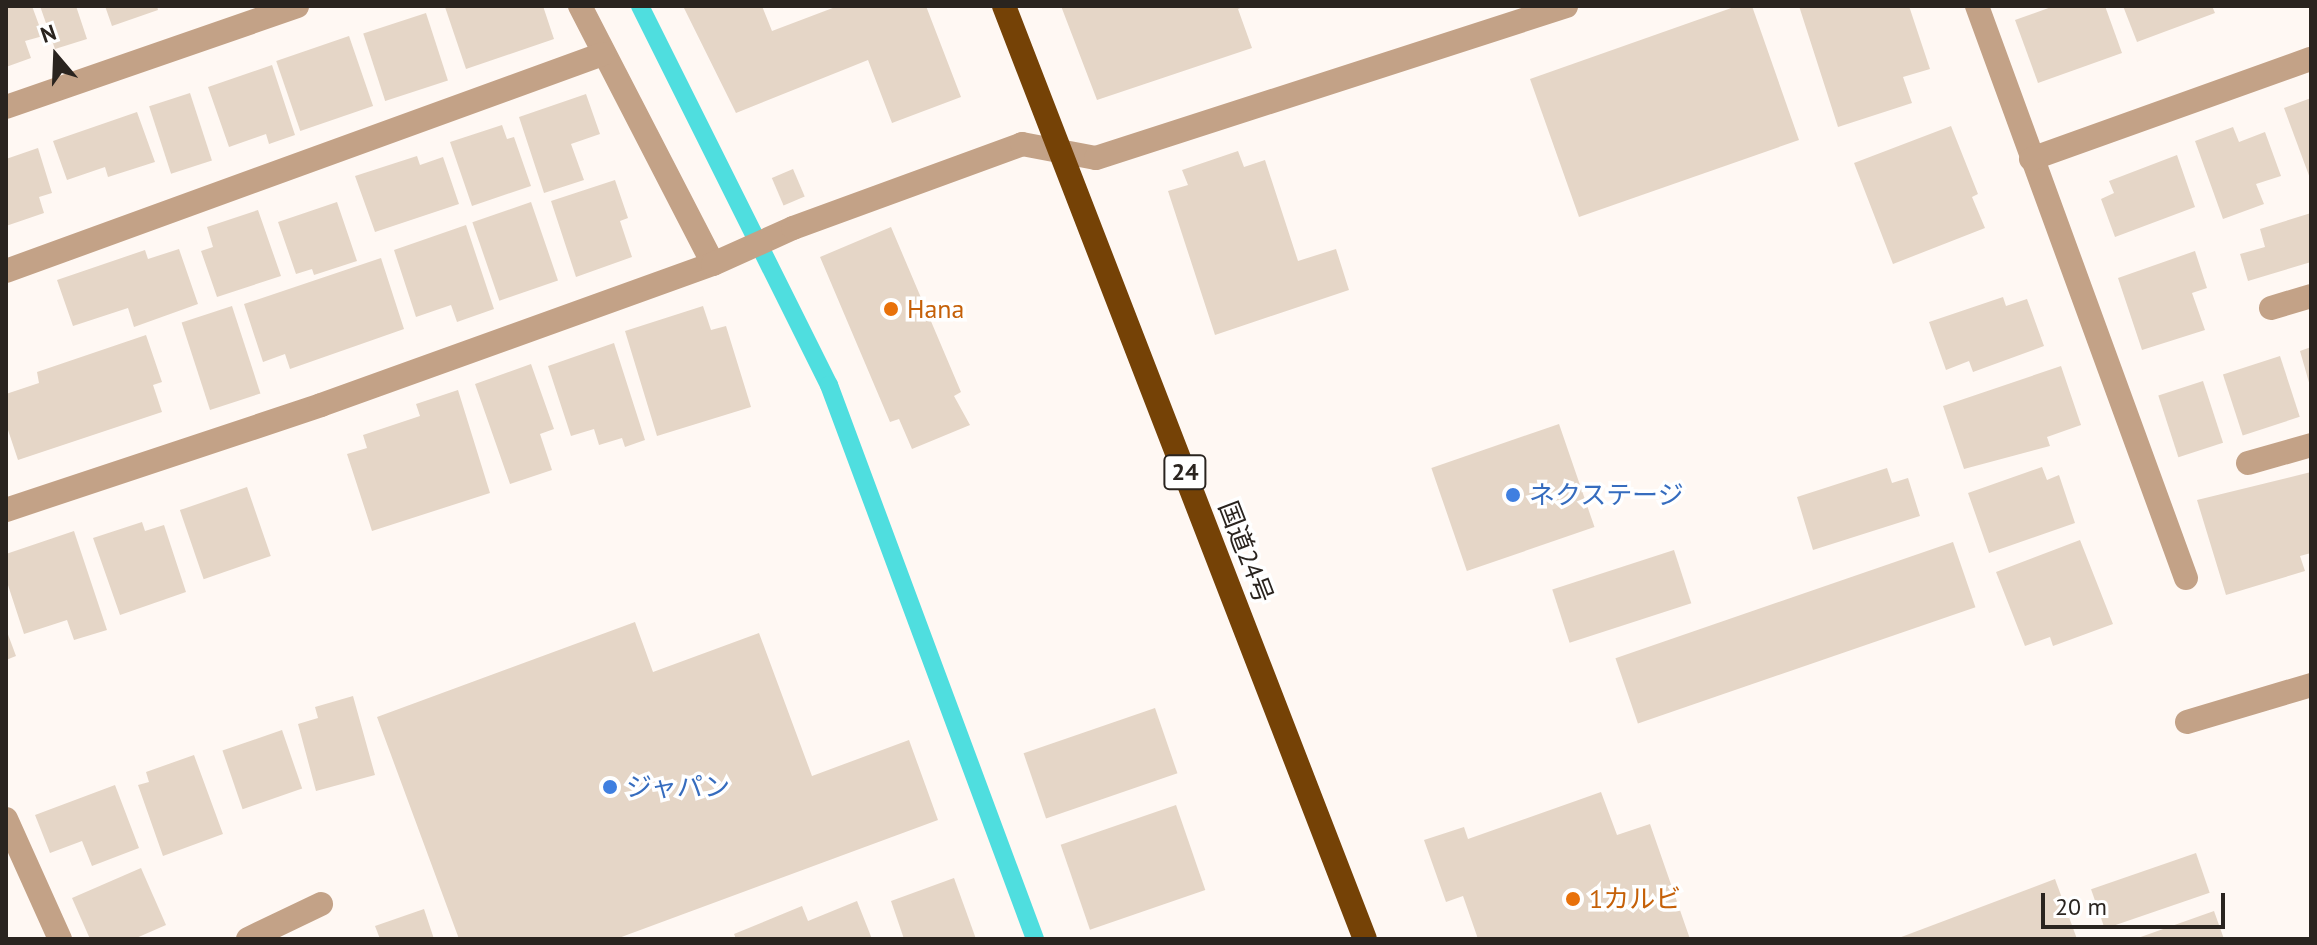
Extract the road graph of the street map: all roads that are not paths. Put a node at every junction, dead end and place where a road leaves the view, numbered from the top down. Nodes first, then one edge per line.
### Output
1 (297, 6) edge
2 (580, 6) edge
3 (1004, 6) edge
4 (1566, 6) edge
5 (1977, 6) edge
6 (603, 54) junction
7 (2311, 59) edge
8 (6, 107) edge
9 (1060, 149) junction
10 (2031, 159) junction
11 (713, 264) junction
12 (6, 271) edge
13 (2311, 296) edge
14 (2271, 308) dead end
15 (2311, 445) edge
16 (2248, 463) dead end
17 (6, 510) edge
18 (2186, 578) dead end
19 (2311, 685) edge
20 (2187, 722) dead end
21 (6, 819) edge
22 (321, 904) dead end
23 (60, 939) edge
24 (248, 939) edge
25 (1365, 939) edge

1 - 8 street
2 - 6 street
3 - 9 highway, 国道24号 / 24
4 - 9 street
5 - 10 street
6 - 11 street
6 - 12 street
7 - 10 street
9 - 11 street
9 - 25 highway, 国道24号 / 24
10 - 18 street
11 - 17 street
13 - 14 street
15 - 16 street
19 - 20 street
21 - 23 street
22 - 24 street

